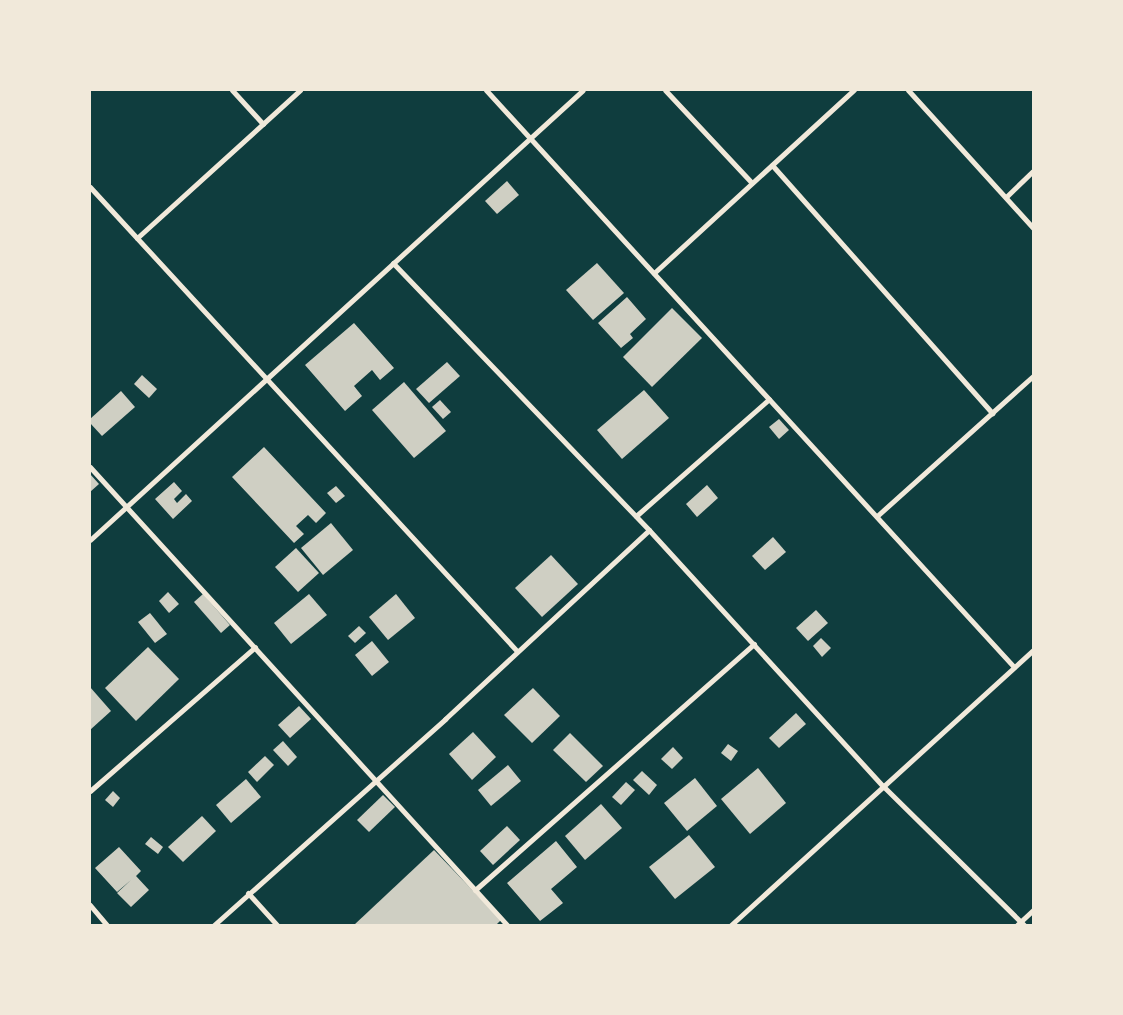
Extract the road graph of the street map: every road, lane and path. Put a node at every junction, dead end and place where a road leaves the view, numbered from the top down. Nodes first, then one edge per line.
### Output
1 (232, 90) edge
2 (300, 90) edge
3 (486, 90) edge
4 (583, 90) edge
5 (665, 90) edge
6 (854, 90) edge
7 (908, 90) edge
8 (264, 124) junction
9 (530, 138) junction
10 (772, 165) junction
11 (1033, 171) edge
12 (752, 184) junction
13 (90, 186) edge
14 (1006, 197) junction
15 (1033, 228) edge
16 (137, 238) junction
17 (393, 263) junction
18 (654, 273) junction
19 (1033, 376) edge
20 (266, 379) junction
21 (769, 399) junction
22 (992, 413) junction
23 (90, 467) edge
24 (126, 507) junction
25 (636, 516) junction
26 (877, 516) junction
27 (649, 530) junction
28 (90, 540) edge
29 (754, 644) junction
30 (256, 647) junction
31 (1033, 650) edge
32 (517, 651) junction
33 (1014, 667) junction
34 (376, 780) junction
35 (883, 786) junction
36 (90, 791) edge
37 (475, 890) junction
38 (248, 893) junction
39 (90, 905) edge
40 (1033, 910) edge
41 (1020, 924) edge
42 (107, 925) edge
43 (214, 925) edge
44 (277, 925) edge
45 (507, 925) edge
46 (731, 925) edge

1 - 8 street
2 - 8 street
3 - 9 street
4 - 9 street
5 - 12 street
6 - 10 street
7 - 14 street
8 - 16 street
9 - 17 street
9 - 18 street
10 - 12 street
10 - 22 street
11 - 14 street
12 - 18 street
13 - 16 street
14 - 15 street
16 - 20 street
17 - 20 street
17 - 25 street
18 - 21 street
19 - 22 street
20 - 24 street
20 - 32 street
21 - 25 street
21 - 26 street
22 - 26 street
23 - 24 street
24 - 28 street
24 - 30 street
25 - 27 street
26 - 33 street
27 - 29 street
27 - 32 street
29 - 35 street
29 - 37 street
30 - 34 street
30 - 36 street
31 - 33 street
32 - 34 street
33 - 35 street
34 - 37 street
34 - 38 street
35 - 41 street
35 - 46 street
37 - 45 street
38 - 43 street
38 - 44 street
39 - 42 street
40 - 41 street

